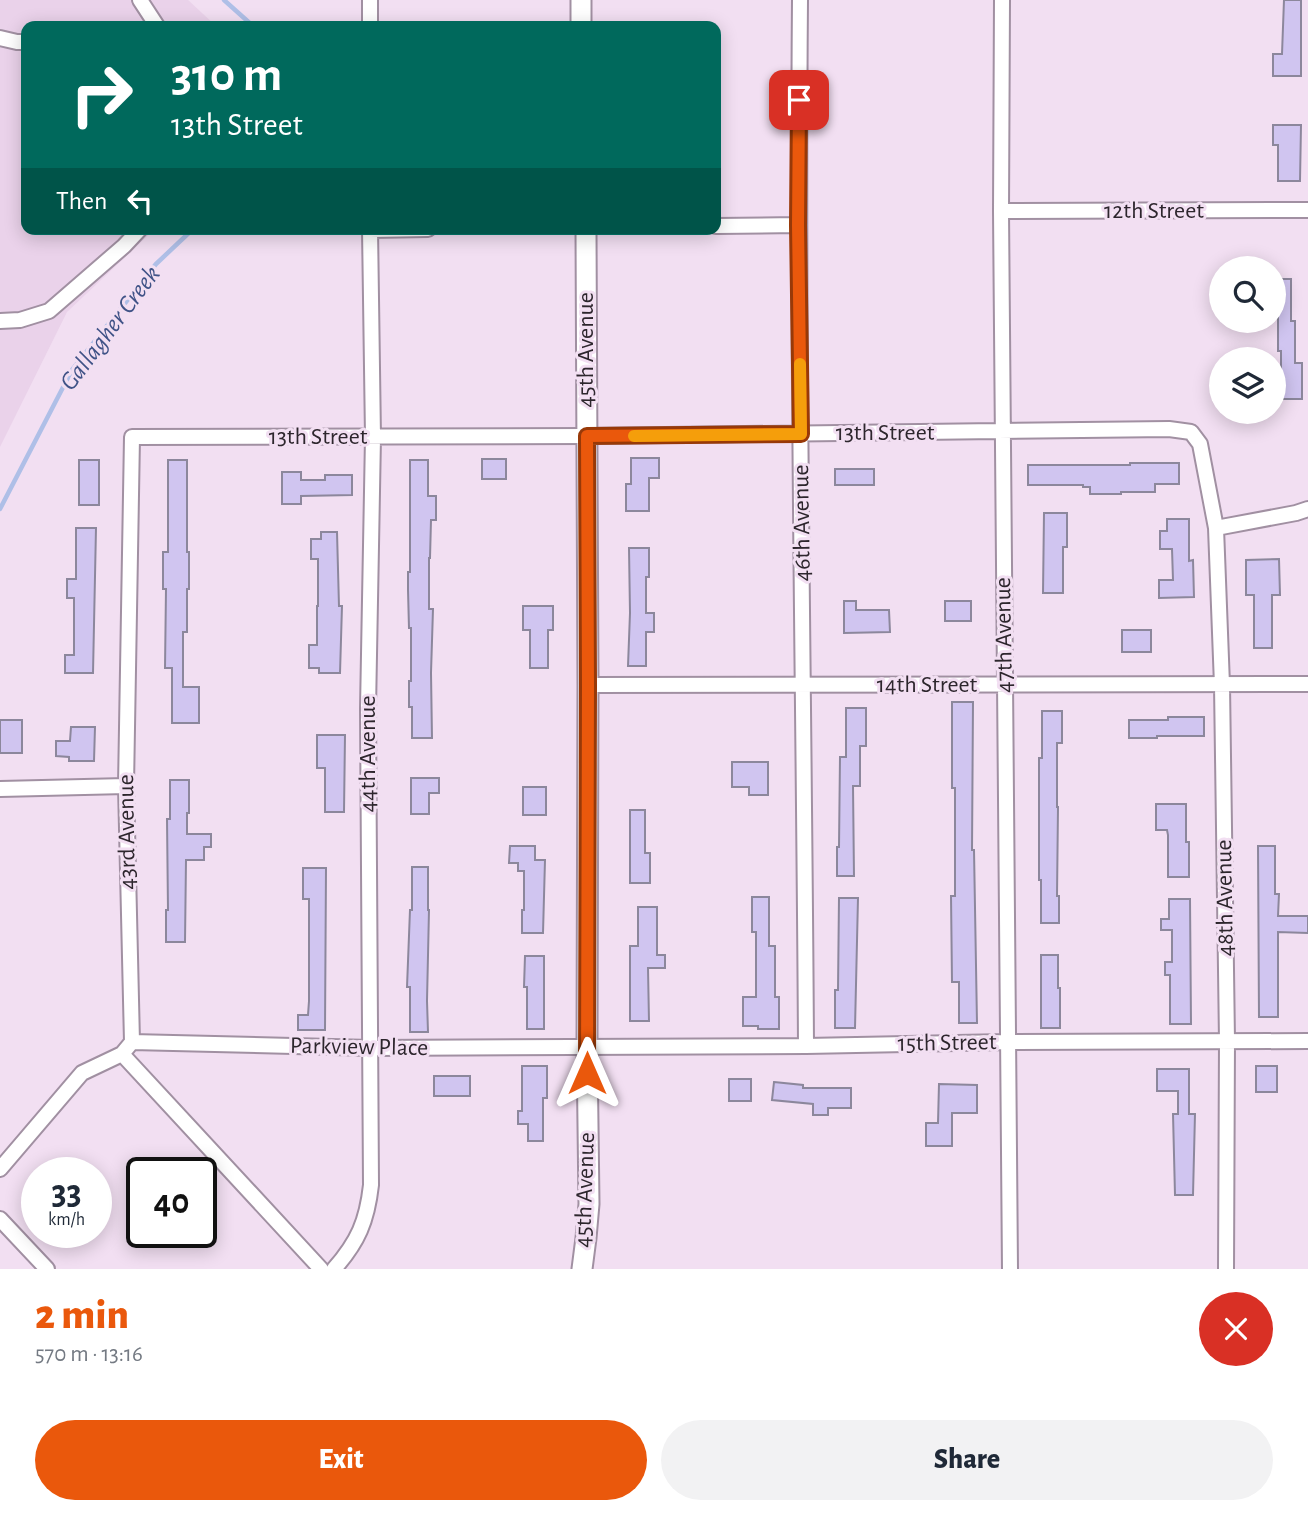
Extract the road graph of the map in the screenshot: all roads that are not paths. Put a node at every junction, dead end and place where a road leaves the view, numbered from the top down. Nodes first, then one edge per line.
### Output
1 (139, 0) edge
2 (370, 0) edge
3 (581, 0) edge
4 (800, 0) edge
5 (1002, 0) edge
6 (154, 21) edge
7 (370, 21) edge
8 (581, 21) edge
9 (0, 38) edge
10 (21, 42) edge
11 (1308, 210) edge
12 (1000, 211) junction
13 (798, 225) junction
14 (721, 226) edge
15 (134, 235) edge
16 (370, 235) edge
17 (586, 235) edge
18 (0, 321) edge
19 (1002, 432) junction
20 (801, 434) junction
21 (587, 436) junction
22 (132, 437) joint
23 (373, 437) junction
24 (1308, 509) edge
25 (1216, 528) junction
26 (1308, 684) edge
27 (588, 685) junction
28 (804, 685) junction
29 (1005, 685) junction
30 (1223, 685) junction
31 (126, 786) junction
32 (0, 789) edge
33 (1227, 1041) junction
34 (1308, 1041) edge
35 (1007, 1042) junction
36 (806, 1046) junction
37 (587, 1047) junction
38 (127, 1048) junction
39 (371, 1048) junction
40 (0, 1169) edge
41 (0, 1219) edge
42 (47, 1269) edge
43 (320, 1269) edge
44 (334, 1269) edge
45 (582, 1269) edge
46 (1010, 1269) edge
47 (1226, 1269) edge

1 - 6 street
2 - 7 street
3 - 8 street
4 - 13 street, 46th Avenue
5 - 12 street, 47th Avenue
9 - 10 street
11 - 12 street, 12th Street
12 - 19 street, 47th Avenue
13 - 14 street
13 - 20 street, 46th Avenue
15 - 18 street
16 - 23 street, 44th Avenue
17 - 21 street, 45th Avenue
19 - 20 street, 13th Street
19 - 25 street, 13th Street
19 - 29 street, 47th Avenue
20 - 21 street, 13th Street
20 - 28 street, 46th Avenue
21 - 23 street, 13th Street
21 - 27 street, 45th Avenue
22 - 23 street, 13th Street
22 - 31 street, 43rd Avenue
23 - 39 street, 44th Avenue
24 - 25 street
25 - 30 street, 48th Avenue
26 - 30 street, 14th Street
27 - 28 street, 14th Street
27 - 37 street, 45th Avenue
28 - 29 street, 14th Street
28 - 36 street, 46th Avenue
29 - 30 street, 14th Street
29 - 35 street, 47th Avenue
30 - 33 street, 48th Avenue
31 - 32 street
31 - 38 street, 43rd Avenue
33 - 34 street, 15th Street
33 - 35 street, 15th Street
33 - 47 street, 48th Avenue
35 - 36 street, 15th Street
35 - 46 street, 47th Avenue
36 - 37 street, 15th Street
37 - 39 street, Parkview Place
37 - 45 street, 45th Avenue
38 - 39 street, Parkview Place
38 - 40 street
38 - 43 street
39 - 44 street, 44th Avenue
41 - 42 street

